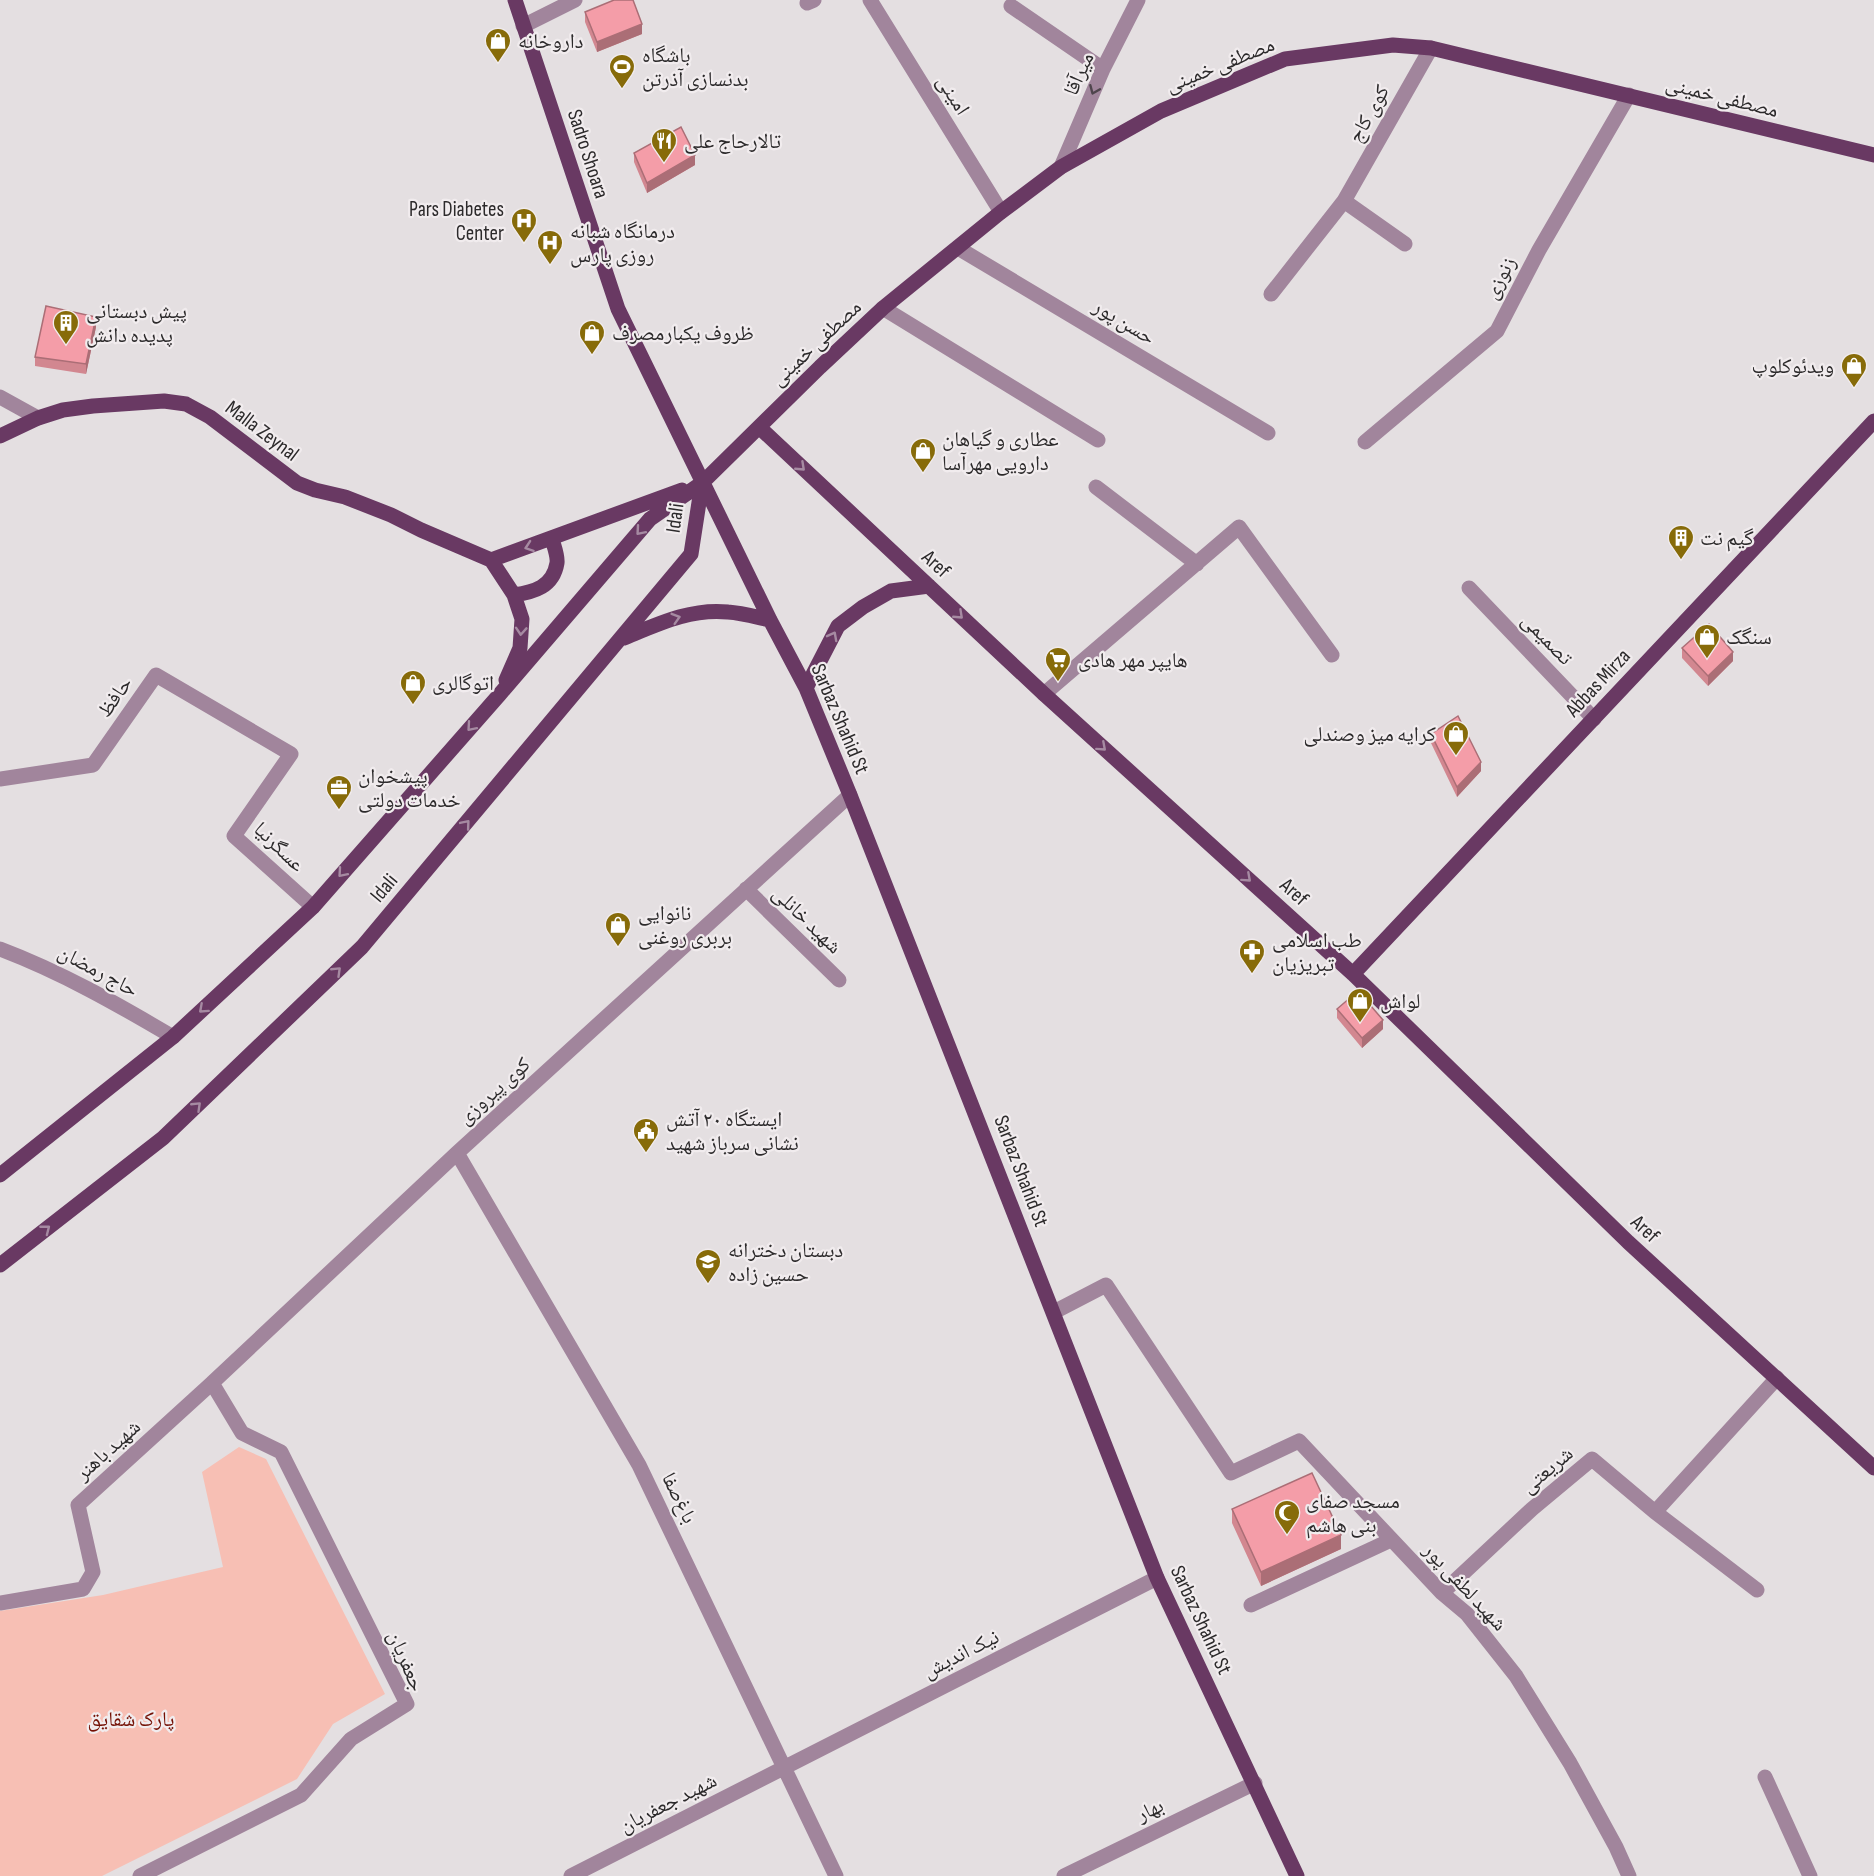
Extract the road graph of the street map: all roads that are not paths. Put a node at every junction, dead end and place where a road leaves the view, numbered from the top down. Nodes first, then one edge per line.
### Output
1 (514, 0) edge
2 (575, 0) edge
3 (870, 0) edge
4 (1138, 0) edge
5 (1011, 6) dead end
6 (523, 26) junction
7 (1431, 48) junction
8 (1103, 69) junction
9 (1629, 95) junction
10 (1874, 155) edge
11 (1061, 167) junction
12 (1344, 201) junction
13 (1001, 212) junction
14 (1405, 244) dead end
15 (958, 248) junction
16 (1271, 294) dead end
17 (883, 308) junction
18 (0, 397) edge
19 (38, 418) junction
20 (1874, 421) edge
21 (759, 427) junction
22 (1268, 433) dead end
23 (0, 436) edge
24 (1098, 440) dead end
25 (1365, 442) dead end
26 (702, 483) junction
27 (1096, 487) dead end
28 (552, 539) junction
29 (491, 560) junction
30 (1197, 564) junction
31 (929, 586) junction
32 (1469, 588) dead end
33 (514, 595) junction
34 (770, 620) junction
35 (621, 639) junction
36 (1332, 655) dead end
37 (806, 688) junction
38 (500, 694) junction
39 (1044, 694) junction
40 (1594, 719) junction
41 (291, 754) joint
42 (0, 779) edge
43 (850, 795) junction
44 (746, 889) junction
45 (312, 907) junction
46 (0, 949) edge
47 (1353, 974) junction
48 (840, 980) dead end
49 (173, 1037) junction
50 (457, 1153) junction
51 (0, 1175) edge
52 (0, 1266) edge
53 (1054, 1312) junction
54 (1777, 1378) junction
55 (212, 1383) junction
56 (1874, 1468) edge
57 (1655, 1512) junction
58 (1391, 1540) junction
59 (1157, 1578) junction
60 (1757, 1590) dead end
61 (1442, 1593) junction
62 (0, 1603) edge
63 (1251, 1605) dead end
64 (784, 1768) junction
65 (1766, 1777) dead end
66 (1255, 1783) junction
67 (140, 1876) edge
68 (571, 1876) edge
69 (836, 1876) edge
70 (1064, 1876) edge
71 (1297, 1876) edge
72 (1629, 1876) edge
73 (1810, 1876) edge

1 - 6 main road, Sadro Shoara
2 - 6 street
3 - 13 street, امینی
4 - 8 street, میرآقا
5 - 8 street
6 - 26 main road, Sadro Shoara
7 - 9 main road, مصطفی خمینی
7 - 11 main road, مصطفی خمینی
7 - 12 street, کوی کاج
8 -> 11 street, میرآقا
9 - 10 main road, مصطفی خمینی
9 - 25 street, زنوزی
11 - 13 main road, مصطفی خمینی
12 - 14 street
12 - 16 street, کوی کاج
13 - 15 main road, مصطفی خمینی
15 - 17 main road, مصطفی خمینی
15 - 22 street, حسن پور
17 - 21 main road, مصطفی خمینی
17 - 24 street
18 - 19 street
19 - 23 main road, Malla Zeynal
19 - 29 main road, Malla Zeynal
20 - 40 main road, Abbas Mirza
21 - 26 main road, مصطفی خمینی
21 -> 31 main road, Aref
26 - 28 main road
26 - 34 main road, Sarbaz Shahid St
26 - 35 main road, Idali
26 -> 38 main road, Idali
27 - 30 street
28 -> 29 main road
28 - 33 main road
29 - 33 main road
30 - 36 street
30 - 39 street
37 -> 31 main road
31 -> 39 main road, Aref
32 - 40 street, تصمیمی
33 -> 38 main road
35 -> 34 main road
34 - 37 main road, Sarbaz Shahid St
52 -> 35 main road, Idali
37 - 43 main road, Sarbaz Shahid St
38 -> 45 main road, Idali
39 -> 47 main road, Aref
40 - 47 main road, Abbas Mirza
41 - 42 street, حافظ
41 - 45 street, عسگرنیا
43 - 44 street, کوی پیروزی
43 - 53 main road, Sarbaz Shahid St
44 - 48 street, شهید خانلی
44 - 50 street, کوی پیروزی
45 -> 49 main road, Idali
46 - 49 street, حاج رمضان
47 - 54 main road, Aref
49 - 51 main road, Idali
50 - 55 street, کوی پیروزی
50 - 64 street, باغ‌صفا
53 - 58 street, شهید لطفی پور
53 - 59 main road, Sarbaz Shahid St
54 - 56 main road, Aref
54 - 57 street
55 - 62 street, شهید باهنر
55 - 67 street, جعفریان
57 - 60 street
57 - 61 street, شریعتی
58 - 61 street, شهید لطفی پور
58 - 63 street
59 - 64 street, نیک اندیش
59 - 66 main road, Sarbaz Shahid St
61 - 72 street, شهید لطفی پور
64 - 68 street, شهید جعفریان
64 - 69 street, باغ‌صفا
65 - 73 street
66 - 70 street, بهار
66 - 71 main road, Sarbaz Shahid St

